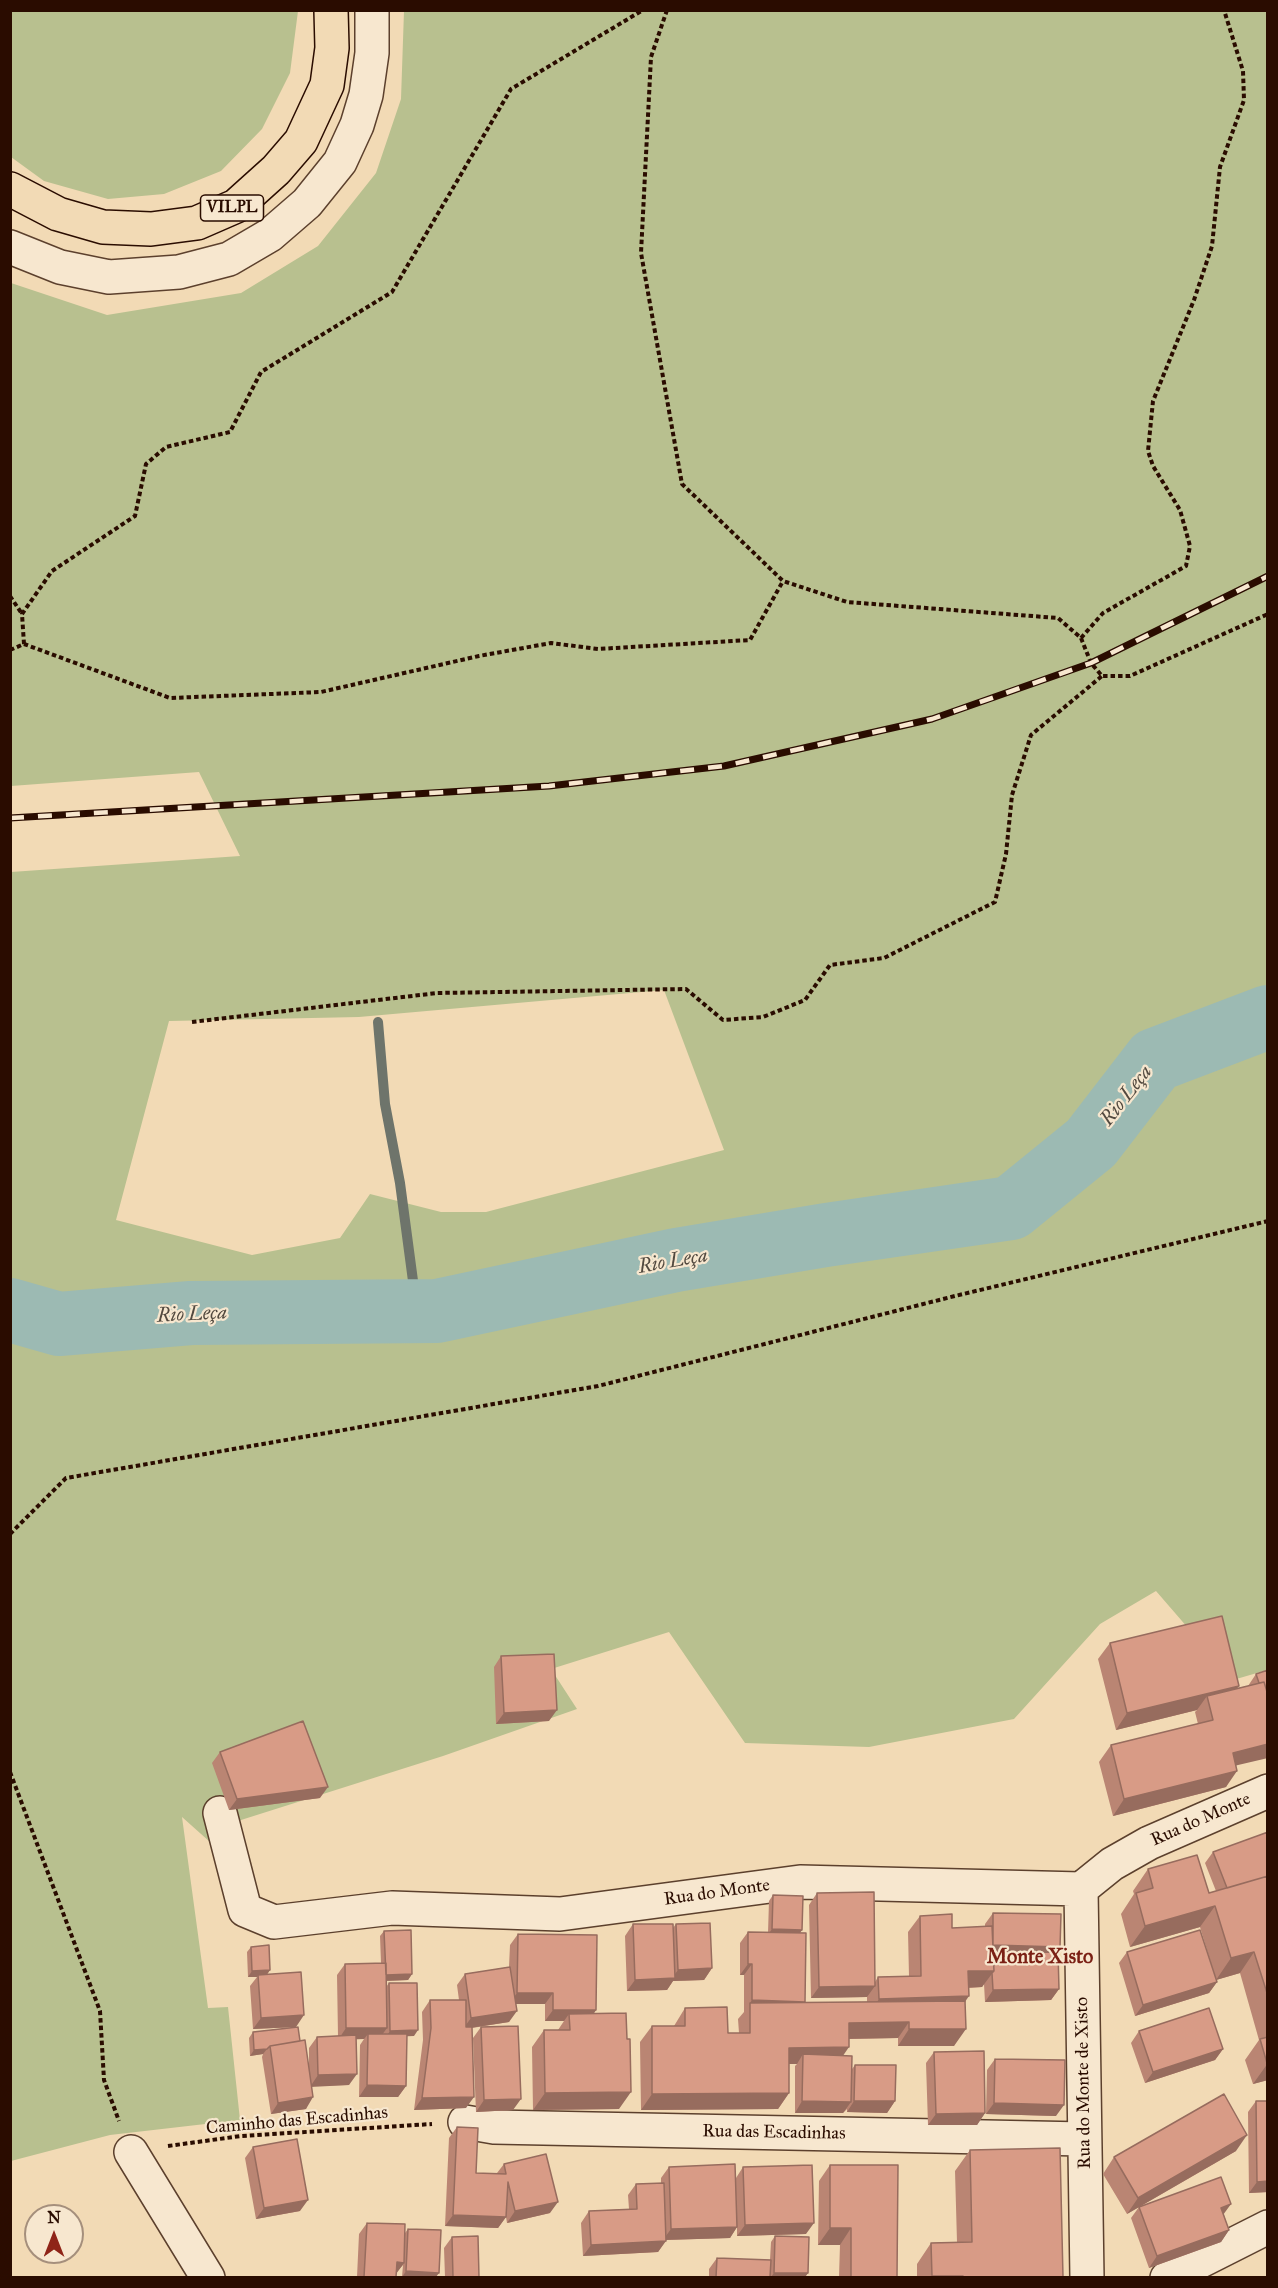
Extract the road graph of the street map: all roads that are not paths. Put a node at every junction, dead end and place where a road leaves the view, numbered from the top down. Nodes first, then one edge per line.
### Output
1 (332, 10) edge
2 (372, 10) edge
3 (10, 189) edge
4 (10, 247) edge
5 (1268, 1791) edge
6 (220, 1813) dead end
7 (1081, 1889) junction
8 (465, 2122) road end
9 (1084, 2139) junction
10 (131, 2152) road end
11 (1268, 2227) edge
12 (208, 2277) edge
13 (1088, 2277) edge
14 (1167, 2277) edge

1 - 3 highway, VILPL
2 - 4 street, VILPL
5 - 7 street, Rua do Monte
6 - 7 street, Rua do Monte
7 - 9 street, Rua do Monte de Xisto
8 - 9 street, Rua das Escadinhas
9 - 13 street, Rua do Monte de Xisto
10 - 12 street
11 - 14 street

